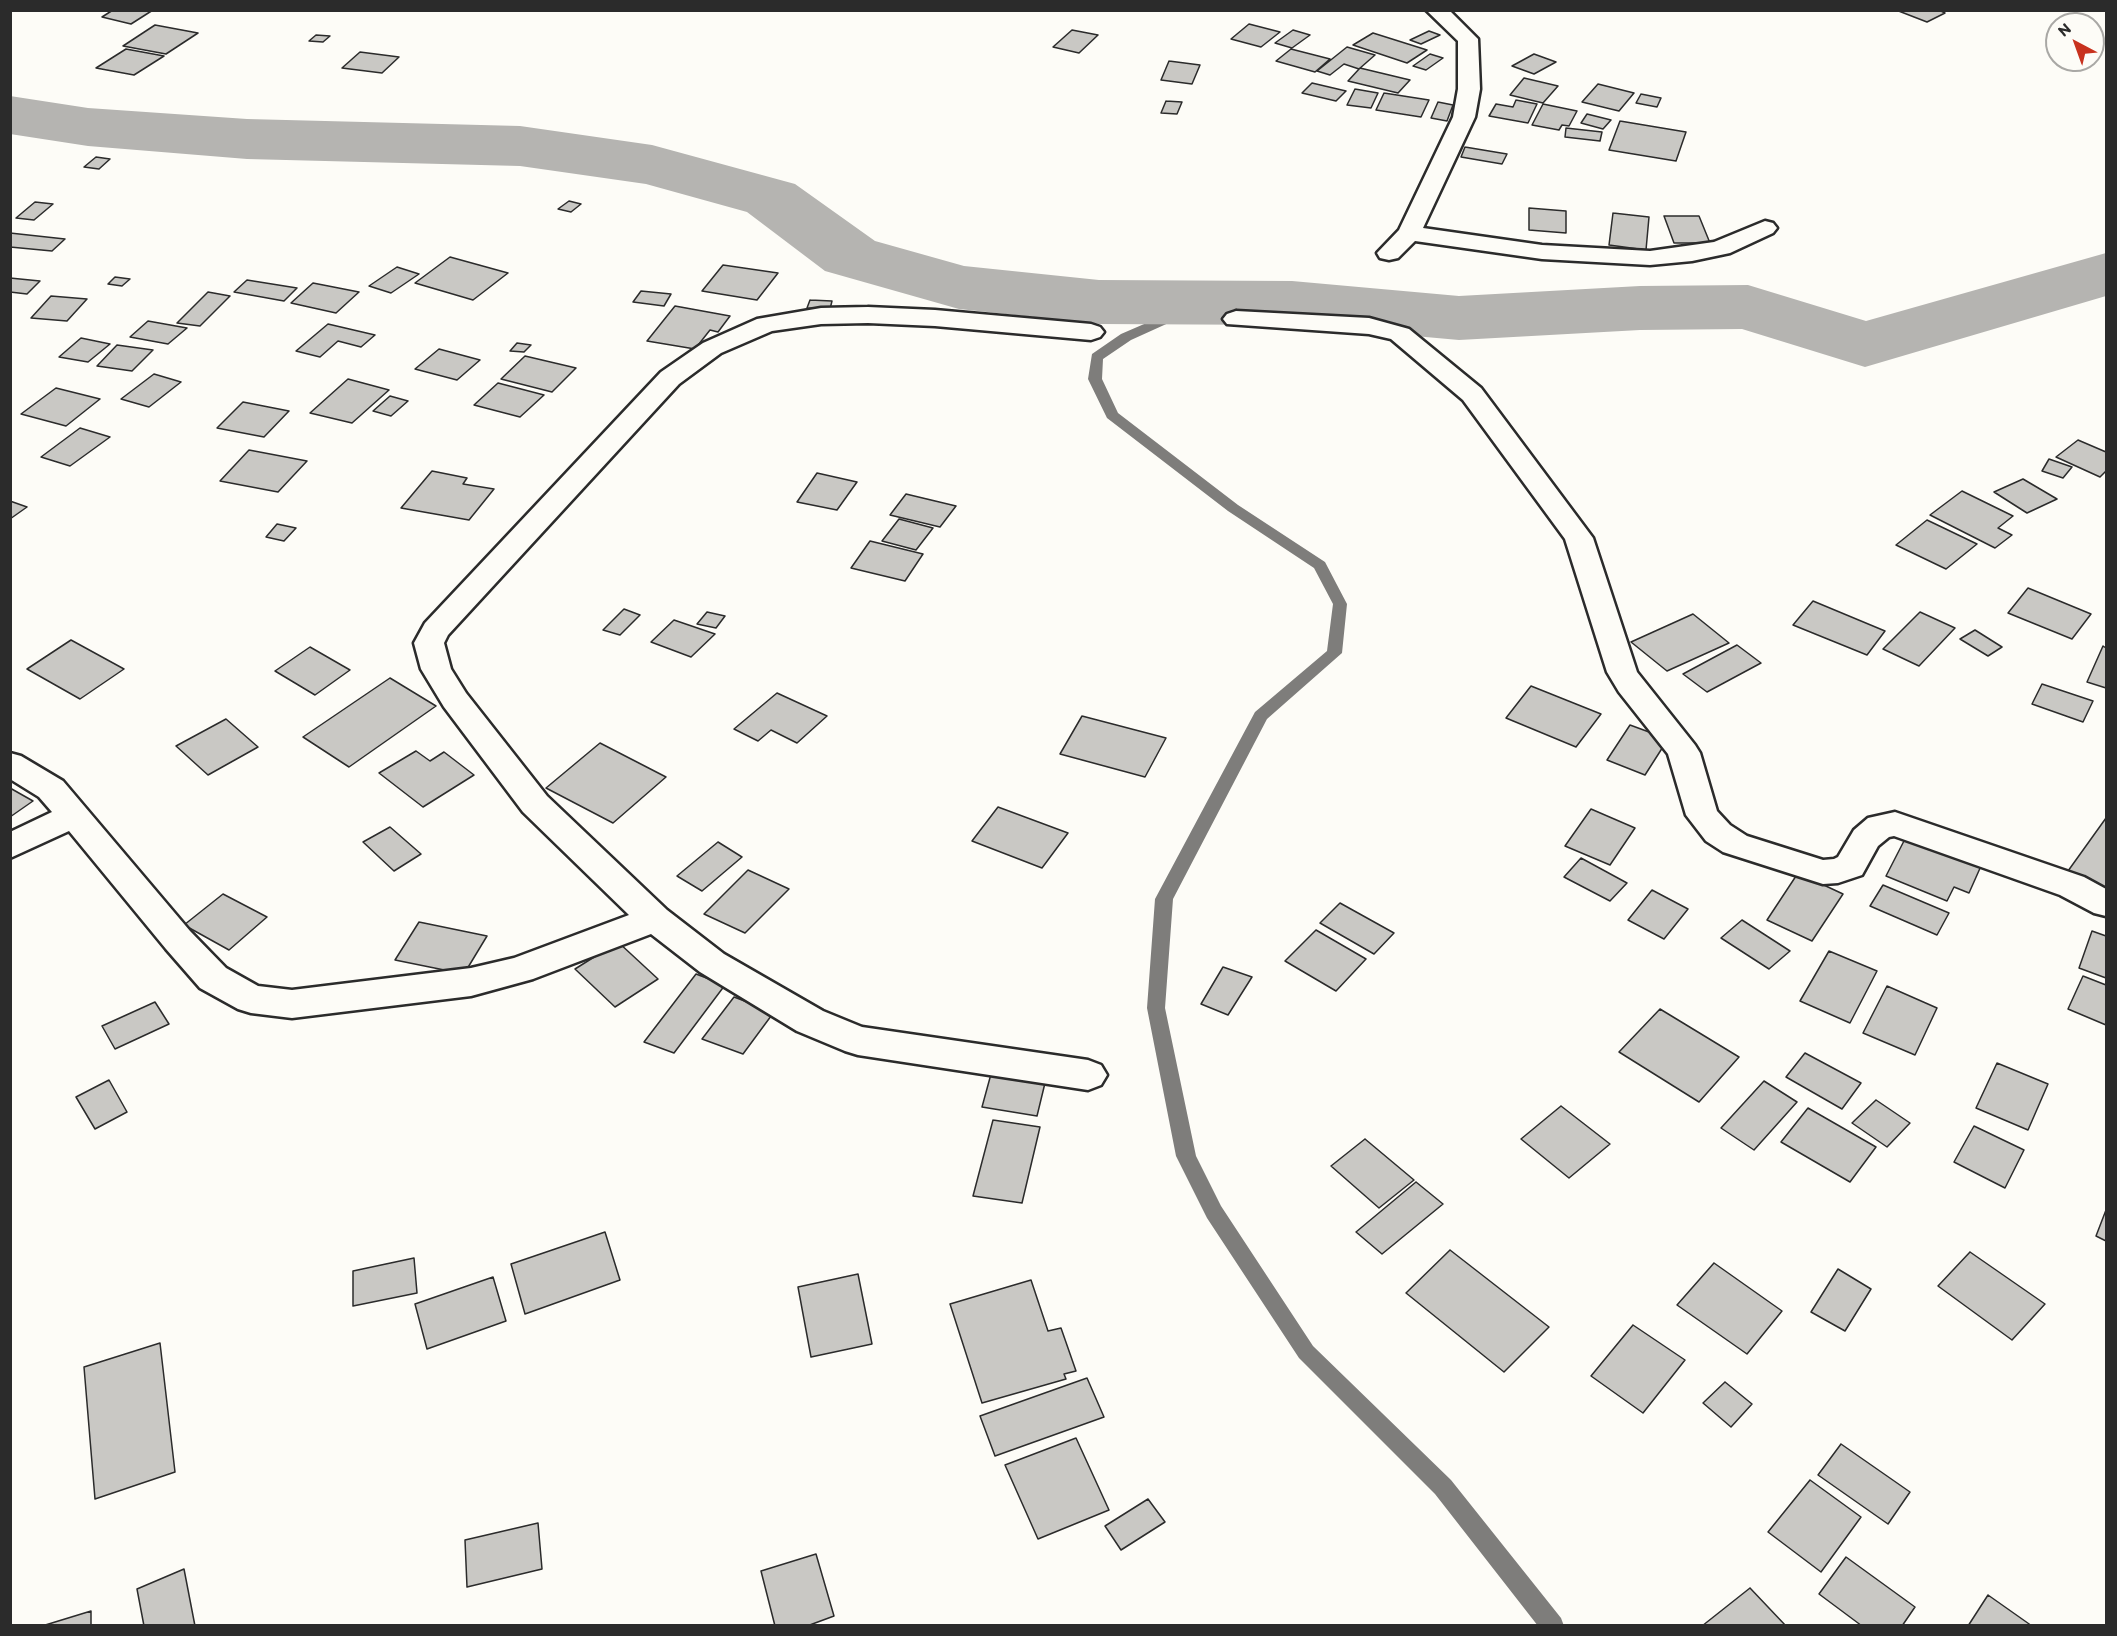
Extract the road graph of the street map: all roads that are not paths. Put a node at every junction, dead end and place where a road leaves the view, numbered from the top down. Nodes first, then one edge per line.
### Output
1 (1436, 10) edge
2 (1765, 228) dead end
3 (1409, 233) junction
4 (1389, 253) dead end
5 (1236, 319) dead end
6 (1091, 332) dead end
7 (10, 764) edge
8 (74, 815) junction
9 (10, 846) edge
10 (2106, 904) edge
11 (655, 919) junction
12 (1088, 1075) dead end

1 - 3 street
2 - 3 street
3 - 4 street
5 - 10 street
6 - 11 street
7 - 8 street
8 - 9 street
8 - 11 street
11 - 12 street

